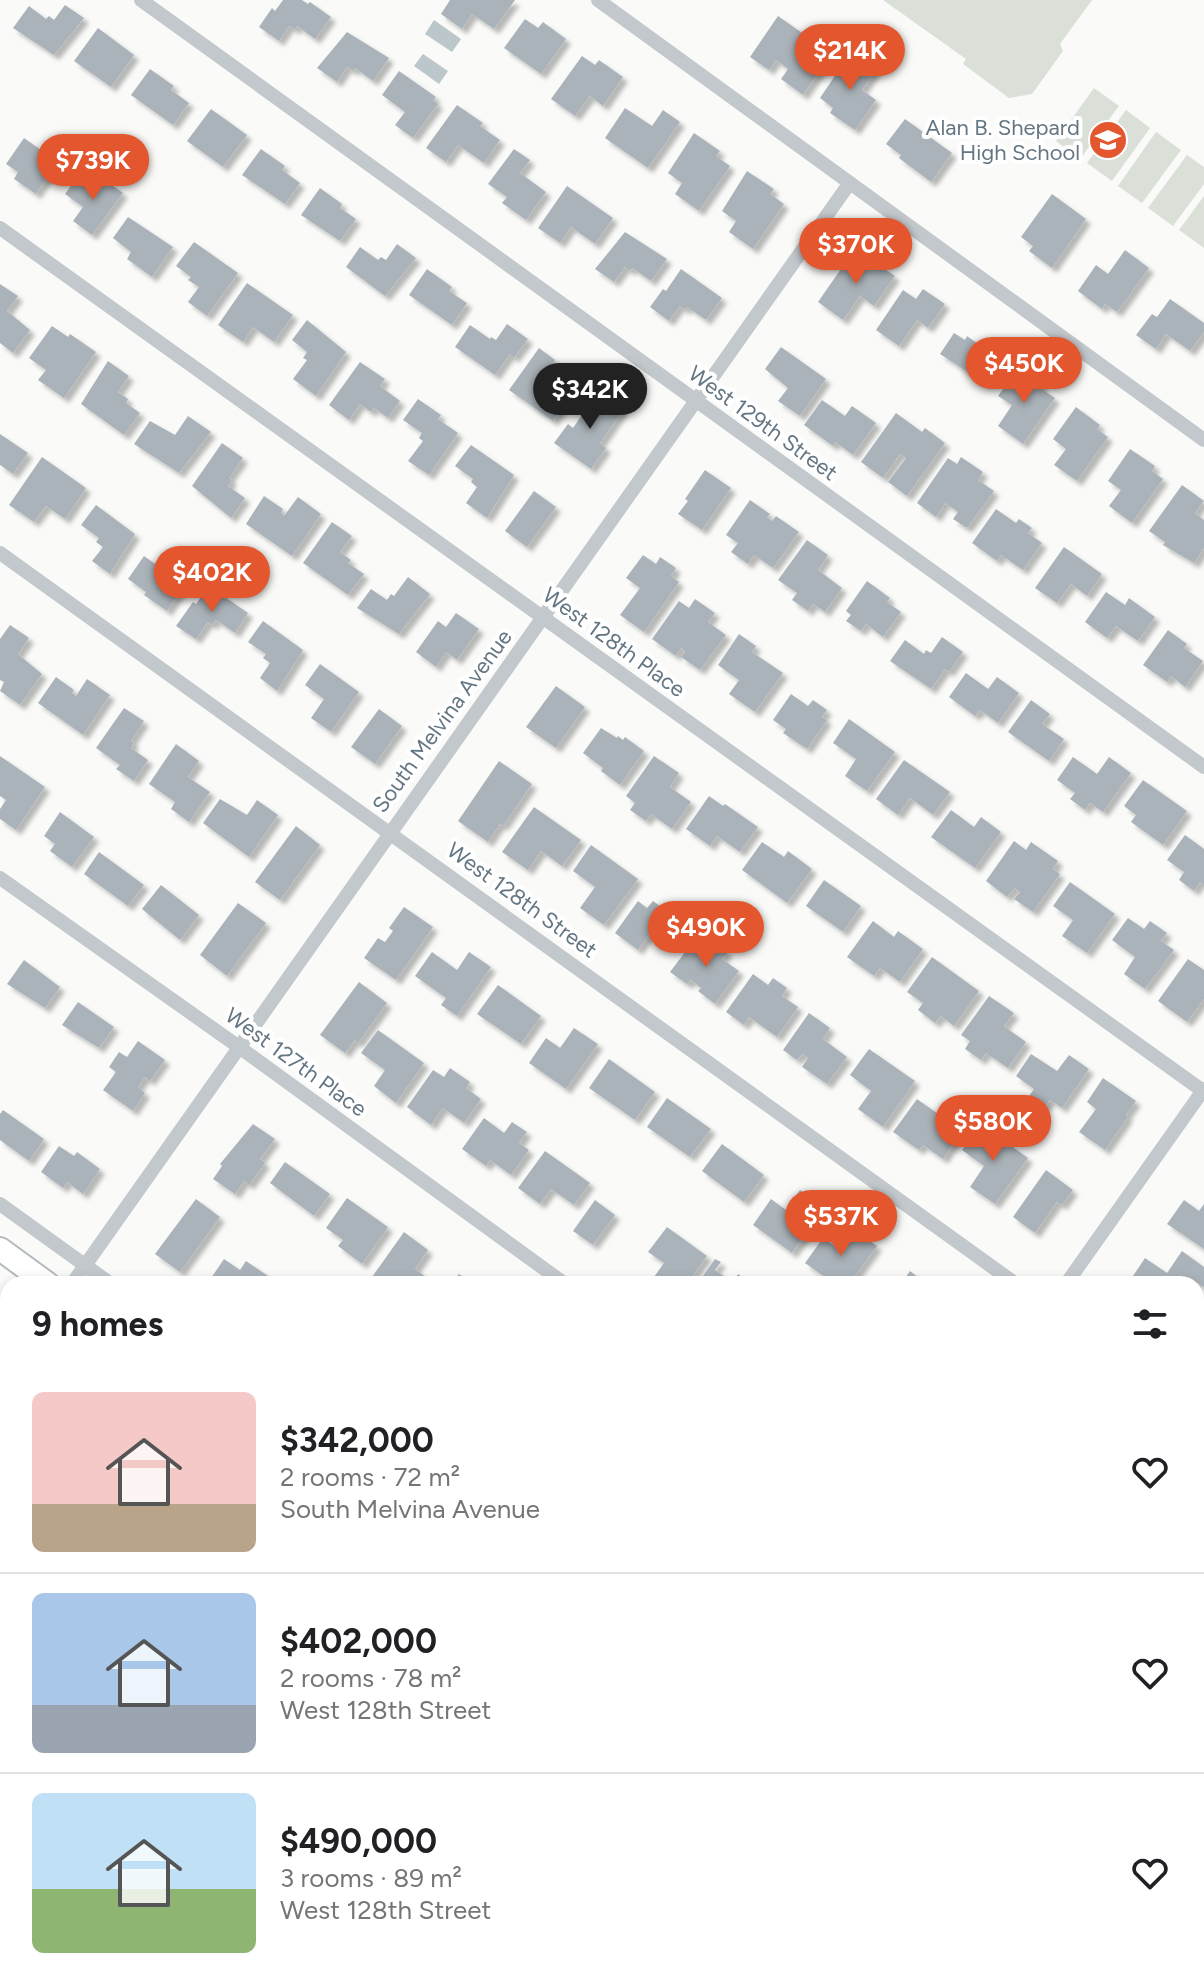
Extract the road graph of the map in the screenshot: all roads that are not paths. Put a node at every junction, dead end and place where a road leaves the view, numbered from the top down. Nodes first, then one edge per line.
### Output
1 (141, 0) edge
2 (598, 0) edge
3 (849, 184) junction
4 (0, 228) edge
5 (695, 401) junction
6 (1204, 440) edge
7 (0, 553) edge
8 (543, 618) junction
9 (1204, 767) edge
10 (390, 832) junction
11 (0, 878) edge
12 (239, 1047) junction
13 (1203, 1090) edge
14 (0, 1204) edge
15 (0, 1249) edge
16 (85, 1265) junction
17 (37, 1276) edge
18 (77, 1276) edge
19 (100, 1276) edge
20 (554, 1276) edge
21 (1005, 1276) edge
22 (1072, 1276) edge

1 - 5 street, West 129th Street
2 - 3 street
3 - 5 street, South Melvina Avenue
3 - 6 street
4 - 8 street, West 128th Place
5 - 8 street, South Melvina Avenue
5 - 9 street, West 129th Street
7 - 10 street, West 128th Street
8 - 10 street, South Melvina Avenue
8 - 13 street, West 128th Place
10 - 12 street, South Melvina Avenue
10 - 21 street, West 128th Street
11 - 12 street, West 127th Place
12 - 16 street, South Melvina Avenue
12 - 20 street, West 127th Place
13 - 22 street
14 - 16 street
15 - 17 main road
16 - 18 street, South Melvina Avenue
16 - 19 street

